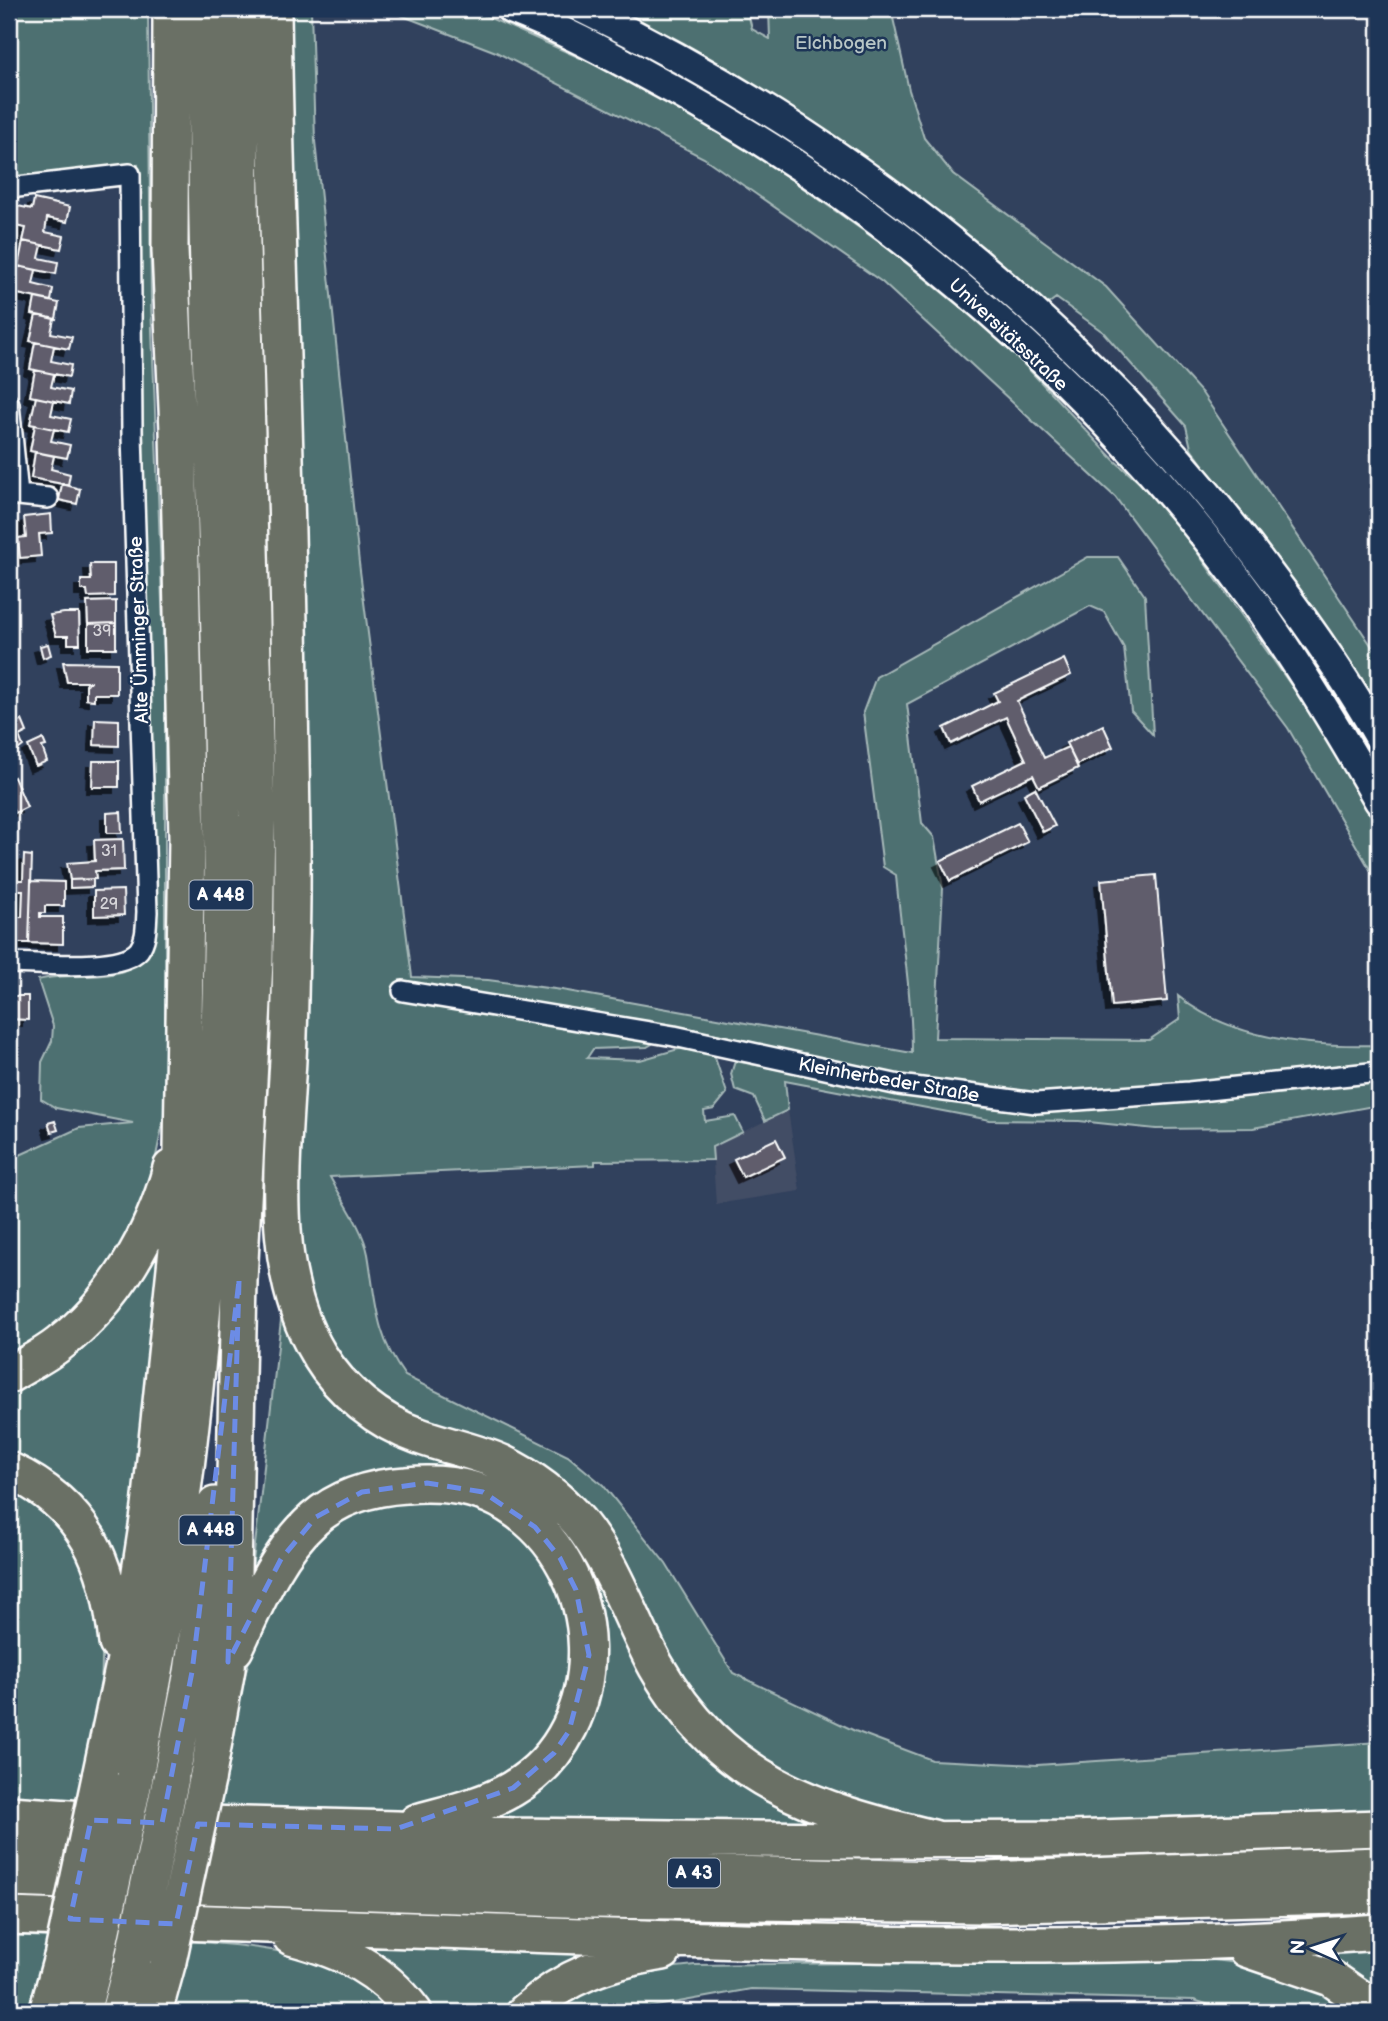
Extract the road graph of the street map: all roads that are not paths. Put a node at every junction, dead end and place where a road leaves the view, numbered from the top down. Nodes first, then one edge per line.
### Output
1 (171, 9) edge
2 (206, 9) edge
3 (240, 9) edge
4 (273, 9) edge
5 (511, 9) edge
6 (583, 9) edge
7 (9, 188) edge
8 (9, 404) edge
9 (48, 498) dead end
10 (1379, 737) edge
11 (1379, 801) edge
12 (9, 962) edge
13 (403, 991) dead end
14 (1379, 1072) edge
15 (180, 1134) junction
16 (239, 1281) junction
17 (9, 1376) edge
18 (9, 1470) edge
19 (227, 1669) junction
20 (113, 1710) junction
21 (9, 1814) edge
22 (1379, 1828) edge
23 (396, 1829) junction
24 (933, 1839) junction
25 (9, 1849) edge
26 (1379, 1865) edge
27 (9, 1879) edge
28 (1379, 1895) edge
29 (9, 1916) edge
30 (243, 1924) junction
31 (1379, 1931) edge
32 (1219, 1941) junction
33 (722, 1942) junction
34 (168, 1961) junction
35 (1379, 2011) edge
36 (47, 2012) edge
37 (82, 2012) edge
38 (119, 2012) edge
39 (154, 2012) edge
40 (160, 2012) edge
41 (415, 2012) edge
42 (524, 2012) edge

1 - 15 highway
2 - 37 highway, A 448, bridge
3 - 16 highway, A 448
4 - 24 highway
5 - 11 main road, Universitätsstraße
6 - 10 main road, Universitätsstraße
7 - 12 street, Alte Ümminger Straße
8 - 9 street
13 - 14 street, Kleinherbeder Straße
15 - 17 highway
15 - 20 highway
16 - 19 highway
16 - 38 highway, A 448, bridge
18 - 20 highway
19 - 23 highway
19 - 34 highway, bridge
20 - 36 highway, bridge
21 - 23 highway
22 - 24 highway
23 - 24 highway
25 - 26 highway, A 43
27 - 28 highway, A 43
29 - 30 highway
30 - 33 highway
30 - 41 highway
31 - 32 highway
32 - 33 highway
32 - 35 highway
33 - 42 highway
34 - 39 highway
34 - 40 highway

